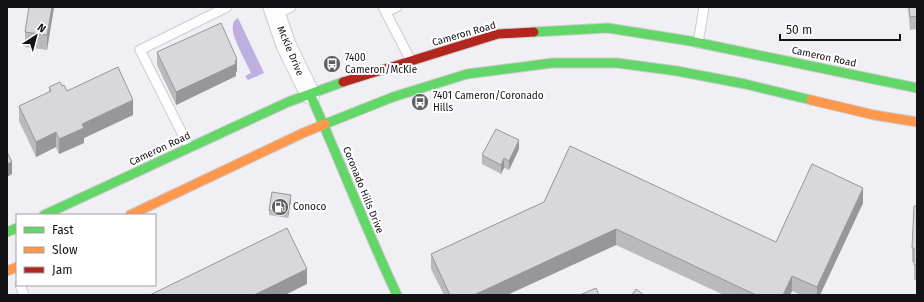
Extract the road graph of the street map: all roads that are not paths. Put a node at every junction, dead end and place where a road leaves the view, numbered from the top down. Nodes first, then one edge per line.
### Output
1 (227, 7) edge
2 (397, 7) edge
3 (704, 7) edge
4 (279, 10) edge
5 (384, 10) edge
6 (698, 43) junction
7 (411, 61) junction
8 (917, 88) edge
9 (310, 94) junction
10 (917, 122) edge
11 (324, 125) junction
12 (189, 147) junction
13 (46, 214) edge
14 (132, 214) edge
15 (397, 295) edge

1 - 12 lane
2 - 5 lane
3 - 6 lane
4 - 9 street, McKie Drive
5 - 7 lane
6 - 7 main road, Cameron Road
6 - 8 main road, Cameron Road
7 - 9 main road, Cameron Road
9 - 11 main road, Coronado Hills Drive
9 - 12 main road, Cameron Road
10 - 11 main road
11 - 14 main road
11 - 15 main road, Coronado Hills Drive
12 - 13 main road, Cameron Road

